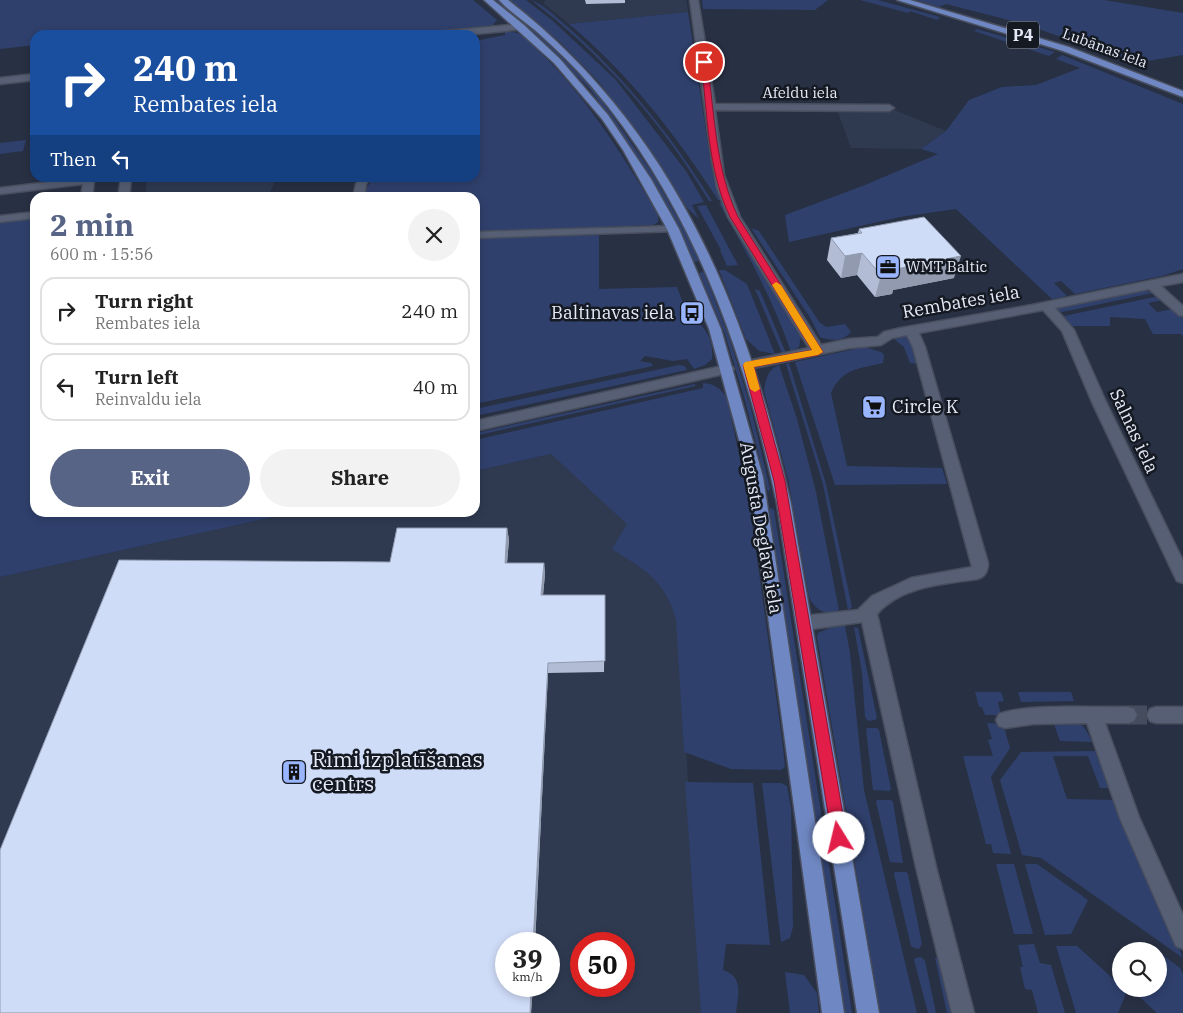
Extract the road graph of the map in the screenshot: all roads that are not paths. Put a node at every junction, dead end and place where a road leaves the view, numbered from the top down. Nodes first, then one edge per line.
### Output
1 (488, 0) edge
2 (503, 0) edge
3 (694, 0) edge
4 (901, 0) edge
5 (521, 27) junction
6 (480, 31) edge
7 (30, 78) edge
8 (0, 81) edge
9 (1183, 94) edge
10 (711, 107) junction
11 (889, 108) dead end
12 (38, 182) edge
13 (0, 192) edge
14 (30, 216) edge
15 (0, 219) edge
16 (673, 229) junction
17 (480, 235) edge
18 (1183, 278) edge
19 (1152, 285) junction
20 (1046, 306) junction
21 (1183, 312) edge
22 (911, 330) junction
23 (818, 352) junction
24 (748, 365) junction
25 (727, 370) junction
26 (480, 425) edge
27 (759, 499) junction
28 (782, 499) junction
29 (1183, 577) edge
30 (868, 612) junction
31 (804, 623) junction
32 (1093, 715) junction
33 (1128, 715) tunnel mouth
34 (1156, 715) tunnel mouth
35 (1183, 715) edge
36 (1005, 720) dead end
37 (1183, 939) edge
38 (833, 1013) edge
39 (868, 1013) edge
40 (964, 1013) edge

1 - 5 main road, Augusta Deglava iela
2 - 24 main road, Augusta Deglava iela
3 - 10 street
4 - 9 main road, Lubānas iela / P4
5 - 6 street
5 - 16 main road, Augusta Deglava iela
7 - 8 street
10 - 11 street, Afeldu iela
10 - 23 street
12 - 13 street
14 - 15 street
16 - 17 street
16 - 25 main road, Augusta Deglava iela
18 - 19 street, Rembates iela
19 - 20 street, Rembates iela
19 - 21 street
20 - 22 street, Rembates iela
20 - 29 street, Salnas iela
22 - 23 street, Rembates iela
22 - 30 street
23 - 24 street, Rembates iela
24 - 28 main road, Augusta Deglava iela
25 - 26 street
25 - 27 main road, Augusta Deglava iela
27 - 28 main road
27 - 38 main road, Augusta Deglava iela
28 - 31 main road, Augusta Deglava iela
30 - 31 street
30 - 40 street
31 - 39 main road, Augusta Deglava iela
32 - 33 street
32 - 36 street
32 - 37 street
34 - 35 street

